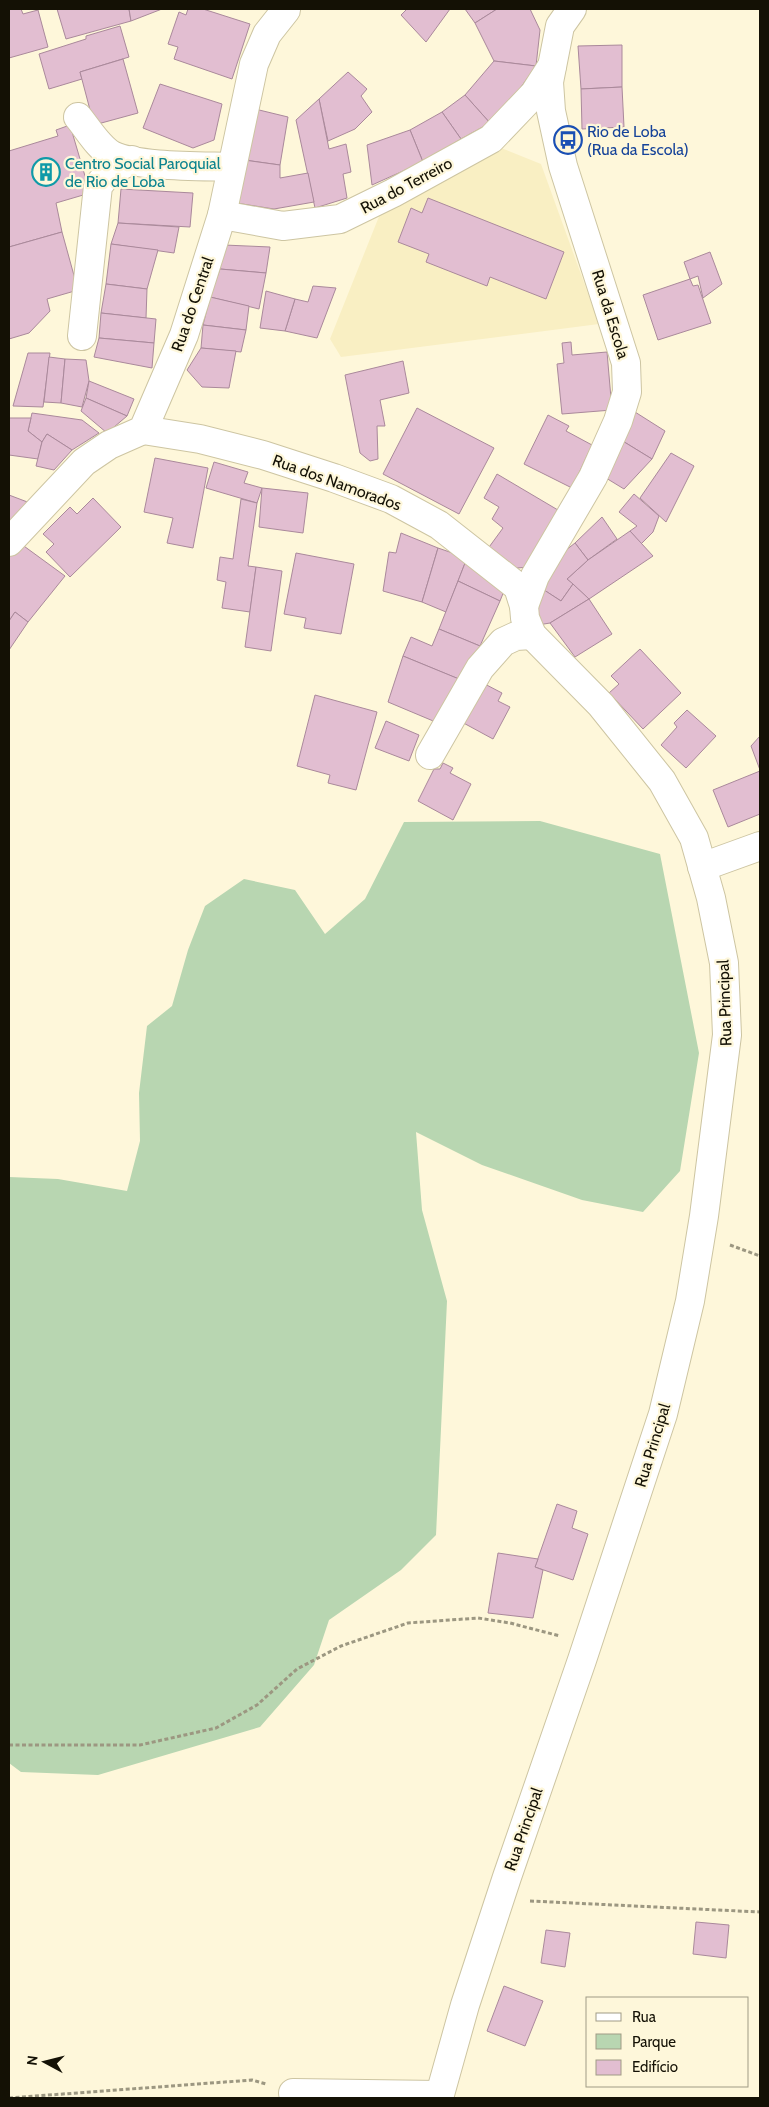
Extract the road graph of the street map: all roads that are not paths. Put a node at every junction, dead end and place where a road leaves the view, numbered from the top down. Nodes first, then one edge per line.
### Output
1 (284, 9) edge
2 (560, 14) edge
3 (552, 65) junction
4 (78, 117) dead end
5 (132, 160) junction
6 (231, 167) junction
7 (222, 215) junction
8 (82, 336) dead end
9 (142, 430) junction
10 (9, 542) edge
11 (524, 606) junction
12 (532, 635) junction
13 (430, 755) dead end
14 (760, 846) edge
15 (702, 867) junction
16 (293, 2093) road end
17 (439, 2097) edge

1 - 6 street, Rua do Central
2 - 3 street, Rua da Escola
3 - 7 street, Rua do Terreiro
3 - 11 street, Rua da Escola
4 - 5 street
5 - 6 street
5 - 8 street
6 - 7 street, Rua do Central
7 - 9 street, Rua do Central
9 - 10 street
9 - 11 street, Rua dos Namorados
11 - 12 street, Rua dos Namorados
12 - 13 street
12 - 15 street, Rua Principal
14 - 15 street
15 - 17 street, Rua Principal
16 - 17 street

